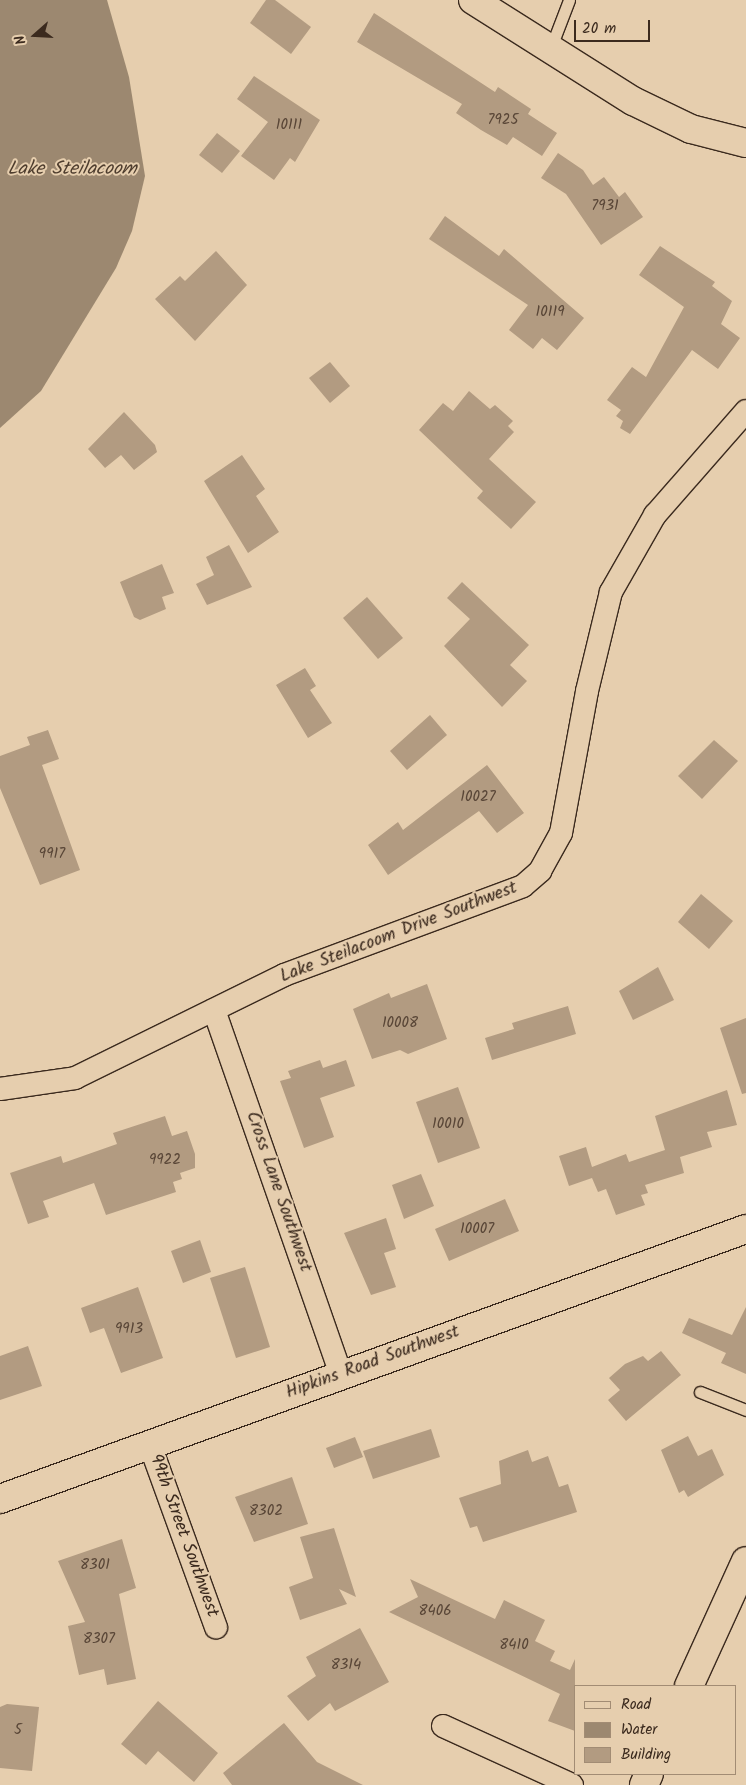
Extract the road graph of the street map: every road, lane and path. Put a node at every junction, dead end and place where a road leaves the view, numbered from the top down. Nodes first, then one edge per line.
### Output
1 (473, 0) edge
2 (569, 0) edge
3 (551, 47) junction
4 (746, 143) edge
5 (746, 411) edge
6 (214, 1010) junction
7 (0, 1089) edge
8 (746, 1229) edge
9 (341, 1374) junction
10 (700, 1392) dead end
11 (746, 1410) edge
12 (150, 1445) junction
13 (0, 1499) edge
14 (746, 1561) edge
15 (216, 1627) dead end
16 (689, 1685) edge
17 (443, 1726) dead end
18 (572, 1785) edge

1 - 3 street
2 - 3 lane
3 - 4 street
5 - 6 street, Lake Steilacoom Drive Southwest
6 - 7 street, Lake Steilacoom Drive Southwest
6 - 9 street, Cross Lane Southwest
8 - 9 street, Hipkins Road Southwest
9 - 12 street, Hipkins Road Southwest
10 - 11 lane
12 - 13 street, Hipkins Road Southwest
12 - 15 street, 99th Street Southwest
14 - 16 street
17 - 18 street

